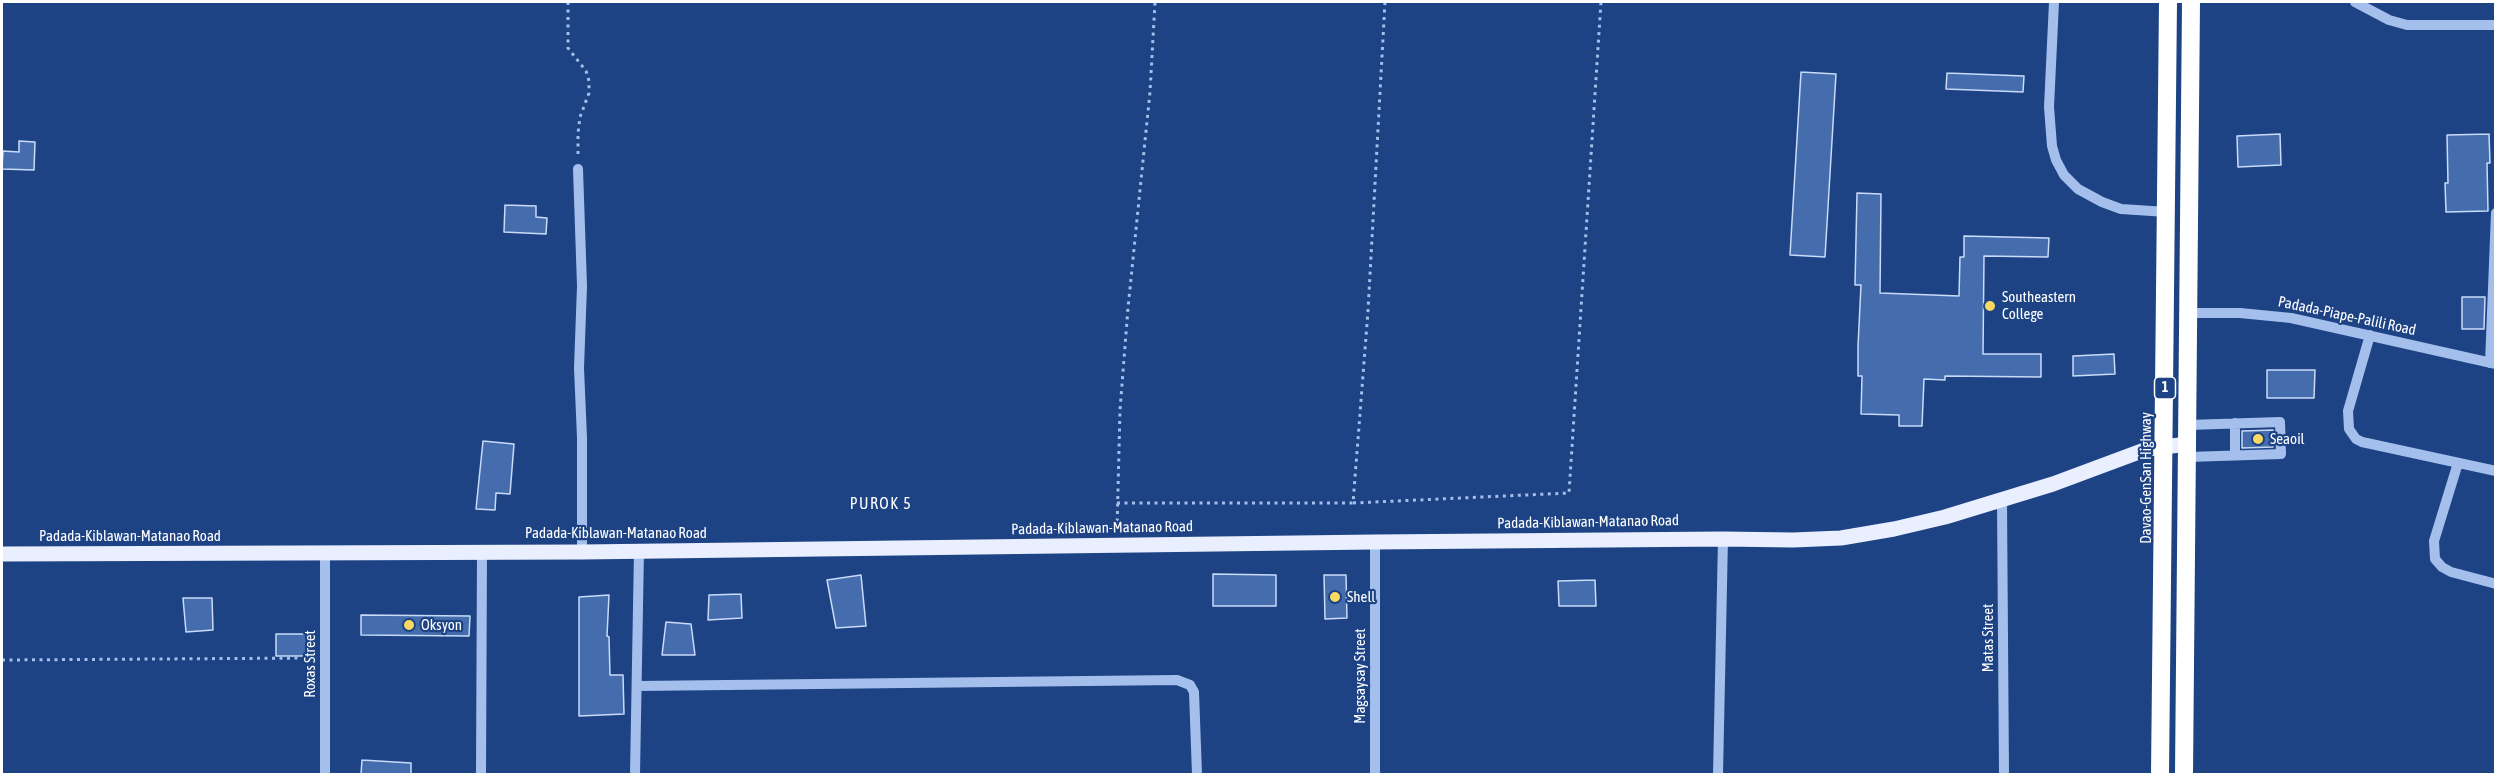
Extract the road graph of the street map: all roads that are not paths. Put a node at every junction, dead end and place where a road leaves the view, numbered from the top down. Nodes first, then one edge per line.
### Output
1 (2054, 2) edge
2 (2168, 2) edge
3 (2191, 2) edge
4 (2355, 2) edge
5 (2496, 25) edge
6 (578, 169) road end
7 (2167, 212) junction
8 (2496, 213) edge
9 (2190, 313) junction
10 (2370, 335) junction
11 (2493, 363) edge
12 (2235, 423) junction
13 (2188, 425) junction
14 (2164, 447) junction
15 (2188, 451) junction
16 (2235, 455) junction
17 (2458, 463) junction
18 (2496, 471) edge
19 (2002, 501) junction
20 (1723, 539) junction
21 (1375, 542) junction
22 (639, 551) junction
23 (482, 552) junction
24 (582, 552) junction
25 (325, 553) junction
26 (2, 554) edge
27 (2496, 584) edge
28 (637, 686) junction
29 (325, 774) edge
30 (481, 774) edge
31 (635, 774) edge
32 (1197, 774) edge
33 (1375, 774) edge
34 (1718, 774) edge
35 (2004, 774) edge
36 (2160, 774) edge
37 (2184, 774) edge

1 - 7 street
2 - 7 highway, Davao-GenSan Highway / 1
3 - 9 highway, 1
4 - 5 street
6 - 24 street
7 - 14 highway, Davao-GenSan Highway / 1
8 - 11 street
9 - 10 street, Padada-Piape-Palili Road
9 - 13 highway, 1
10 - 11 street, Padada-Piape-Palili Road
10 - 17 street
12 - 13 street
12 - 16 street
12 - 16 street
13 - 15 highway, 1
14 - 15 main road, Padada-Kiblawan-Matanao Road
14 - 19 main road, Padada-Kiblawan-Matanao Road
14 - 36 highway, Davao-GenSan Highway / 1
15 - 16 street
15 - 37 highway, 1
17 - 18 street
17 - 27 street
19 - 20 main road, Padada-Kiblawan-Matanao Road
19 - 35 street, Matas Street
20 - 21 main road, Padada-Kiblawan-Matanao Road
20 - 34 street
21 - 22 main road, Padada-Kiblawan-Matanao Road
21 - 33 street, Magsaysay Street
22 - 24 main road, Padada-Kiblawan-Matanao Road
22 - 28 street
23 - 24 main road, Padada-Kiblawan-Matanao Road
23 - 25 main road, Padada-Kiblawan-Matanao Road
23 - 30 street
25 - 26 main road, Padada-Kiblawan-Matanao Road
25 - 29 street, Roxas Street
28 - 31 street
28 - 32 street

